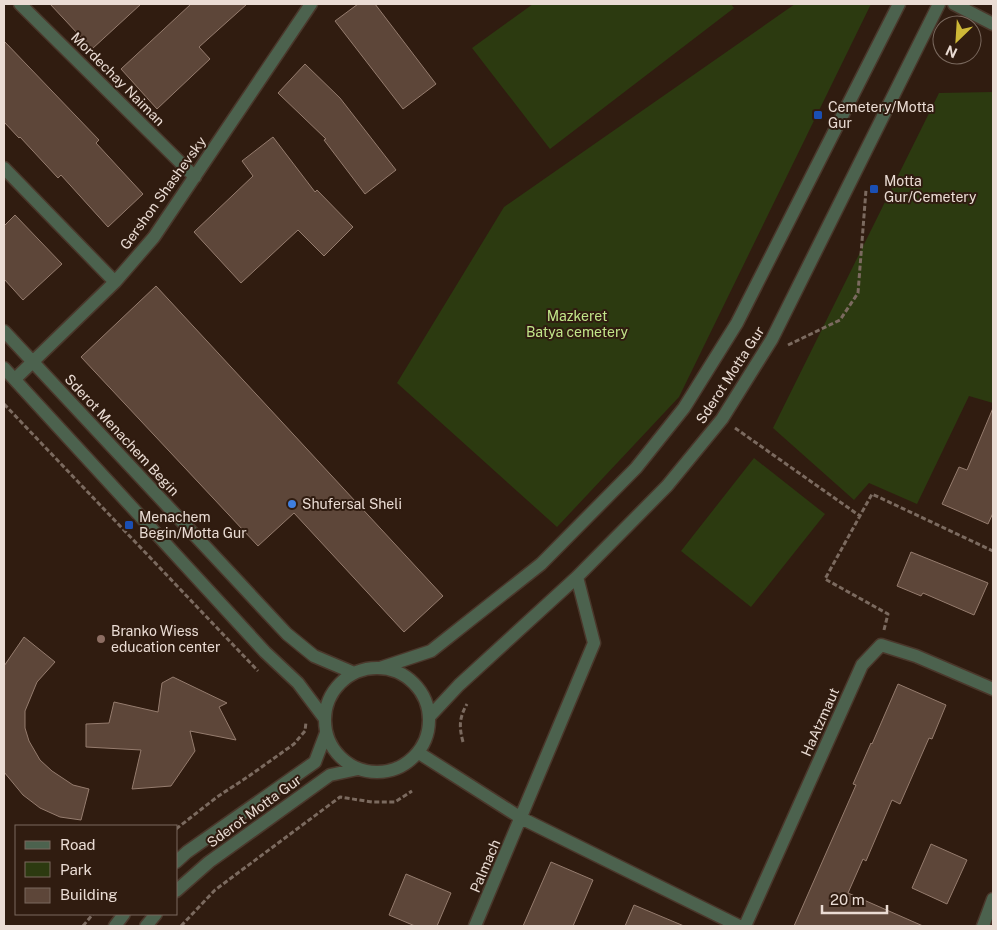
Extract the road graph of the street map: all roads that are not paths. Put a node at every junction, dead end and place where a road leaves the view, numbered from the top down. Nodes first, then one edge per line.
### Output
1 (311, 4) edge
2 (899, 4) edge
3 (939, 4) edge
4 (954, 4) edge
5 (27, 6) edge
6 (993, 24) edge
7 (4, 168) edge
8 (195, 176) junction
9 (116, 282) junction
10 (4, 330) edge
11 (34, 362) junction
12 (4, 368) edge
13 (15, 380) junction
14 (577, 577) junction
15 (380, 668) junction
16 (354, 674) junction
17 (993, 689) edge
18 (430, 716) junction
19 (325, 719) junction
20 (326, 733) junction
21 (419, 753) junction
22 (358, 769) junction
23 (521, 818) junction
24 (178, 860) edge
25 (178, 889) edge
26 (993, 899) edge
27 (123, 915) edge
28 (155, 915) edge
29 (116, 926) edge
30 (146, 926) edge
31 (475, 926) edge
32 (739, 926) edge
33 (745, 926) edge
34 (983, 926) edge

1 - 8 street, Gershon Shashevsky
2 - 15 street, Sderot Motta Gur
3 - 14 street, Sderot Motta Gur
4 - 6 street
5 - 8 street, Mordechay Naiman
7 - 9 street
8 - 9 street, Gershon Shashevsky
9 - 11 street, Gershon Shashevsky
10 - 11 street, Sderot Menachem Begin
11 - 13 street, Gershon Shashevsky
11 - 16 street, Sderot Menachem Begin
12 - 13 street
13 - 19 street
14 - 18 street, Sderot Motta Gur
14 - 23 street, Palmach
15 - 16 street
15 - 18 street
16 - 19 street
17 - 33 street, HaAtzmaut
18 - 21 street
19 - 20 street
20 - 22 street
20 - 24 street, Sderot Motta Gur
21 - 22 street
21 - 23 street
22 - 25 street, Sderot Motta Gur
23 - 31 street, Palmach
23 - 32 street
26 - 34 street
27 - 29 street
28 - 30 street

